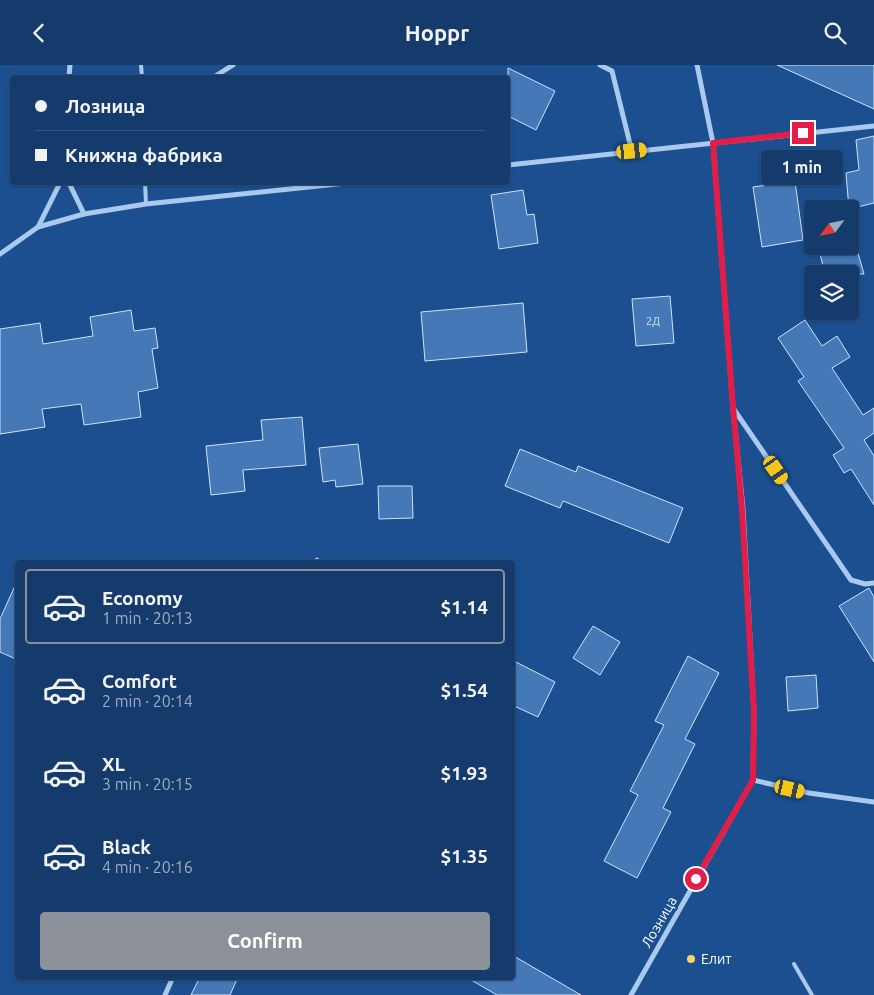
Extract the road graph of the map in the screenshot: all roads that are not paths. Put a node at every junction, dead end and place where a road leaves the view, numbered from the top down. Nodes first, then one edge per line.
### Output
1 (233, 65) edge
2 (600, 65) edge
3 (697, 65) edge
4 (217, 75) edge
5 (874, 125) edge
6 (713, 143) junction
7 (632, 151) junction
8 (510, 165) edge
9 (59, 185) edge
10 (70, 185) edge
11 (145, 185) edge
12 (328, 185) edge
13 (146, 204) junction
14 (84, 214) junction
15 (38, 227) junction
16 (0, 254) edge
17 (733, 407) junction
18 (874, 583) edge
19 (753, 780) junction
20 (874, 802) edge
21 (794, 963) dead end
22 (172, 980) edge
23 (165, 995) edge
24 (631, 995) edge
25 (812, 995) edge

1 - 4 street
2 - 7 street
3 - 6 street, Лозница
5 - 6 street
6 - 7 street
6 - 17 street, Лозница
7 - 8 street
9 - 15 street
10 - 14 street
11 - 13 lane
12 - 13 street
13 - 14 street
14 - 15 street
15 - 16 street
17 - 18 street
17 - 19 street, Лозница
19 - 20 street
19 - 24 street, Лозница
21 - 25 lane
22 - 23 street

